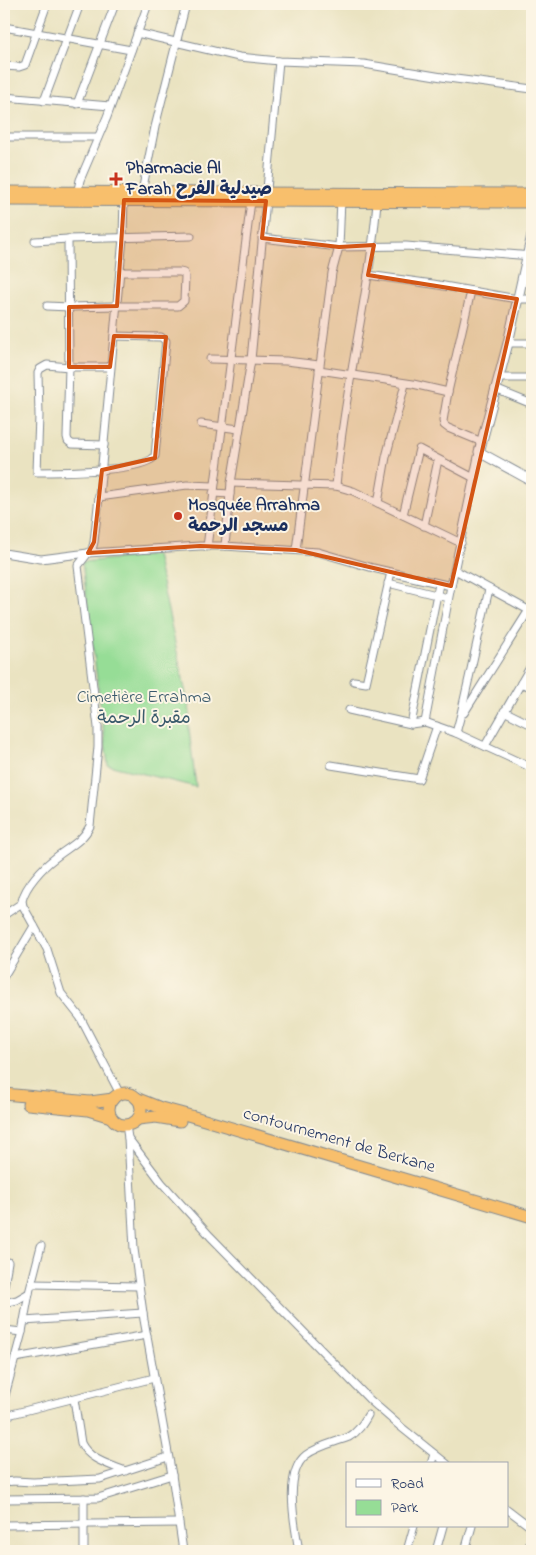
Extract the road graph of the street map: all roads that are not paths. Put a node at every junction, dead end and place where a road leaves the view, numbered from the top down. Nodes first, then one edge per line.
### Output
1 (47, 4) edge
2 (80, 4) edge
3 (114, 4) edge
4 (148, 4) edge
5 (186, 4) edge
6 (4, 27) edge
7 (137, 33) junction
8 (36, 34) junction
9 (67, 39) junction
10 (177, 42) junction
11 (100, 44) junction
12 (131, 50) junction
13 (279, 61) junction
14 (4, 66) edge
15 (532, 89) edge
16 (4, 97) edge
17 (44, 101) junction
18 (77, 104) junction
19 (110, 106) junction
20 (4, 137) edge
21 (98, 137) junction
22 (4, 192) edge
23 (142, 192) junction
24 (532, 194) edge
25 (77, 196) junction
26 (124, 196) junction
27 (267, 197) junction
28 (341, 197) junction
29 (4, 200) edge
30 (251, 201) junction
31 (377, 202) junction
32 (532, 202) edge
33 (532, 235) edge
34 (191, 236) dead end
35 (123, 238) junction
36 (262, 238) junction
37 (68, 239) junction
38 (35, 241) dead end
39 (339, 246) junction
40 (374, 246) junction
41 (530, 256) edge
42 (120, 272) junction
43 (368, 275) junction
44 (471, 292) junction
45 (517, 299) junction
46 (532, 299) edge
47 (47, 306) dead end
48 (117, 306) junction
49 (69, 307) junction
50 (114, 336) junction
51 (508, 343) junction
52 (532, 343) edge
53 (210, 359) dead end
54 (230, 359) junction
55 (251, 360) junction
56 (68, 367) junction
57 (110, 367) junction
58 (319, 367) junction
59 (351, 374) junction
60 (499, 378) junction
61 (532, 378) edge
62 (405, 384) junction
63 (496, 389) junction
64 (448, 392) junction
65 (532, 404) edge
66 (201, 424) dead end
67 (222, 427) junction
68 (240, 429) junction
69 (482, 442) junction
70 (104, 445) junction
71 (479, 452) junction
72 (438, 460) junction
73 (102, 470) junction
74 (474, 478) junction
75 (532, 480) edge
76 (231, 483) junction
77 (304, 484) junction
78 (336, 486) junction
79 (214, 490) junction
80 (230, 494) junction
81 (99, 498) junction
82 (378, 503) junction
83 (403, 516) junction
84 (424, 526) junction
85 (461, 543) junction
86 (225, 546) junction
87 (207, 547) junction
88 (296, 550) junction
89 (4, 553) edge
90 (88, 553) junction
91 (455, 570) junction
92 (390, 572) junction
93 (388, 583) junction
94 (439, 584) junction
95 (451, 586) junction
96 (489, 588) junction
97 (437, 596) junction
98 (448, 598) junction
99 (530, 611) edge
100 (532, 664) edge
101 (354, 682) dead end
102 (521, 683) junction
103 (532, 688) edge
104 (349, 710) dead end
105 (504, 711) junction
106 (460, 718) junction
107 (425, 722) junction
108 (411, 724) junction
109 (532, 724) edge
110 (436, 726) junction
111 (456, 733) junction
112 (485, 746) junction
113 (331, 765) dead end
114 (532, 768) edge
115 (22, 903) junction
116 (4, 915) edge
117 (34, 926) junction
118 (4, 976) edge
119 (4, 1094) edge
120 (116, 1097) junction
121 (136, 1098) junction
122 (4, 1102) edge
123 (111, 1117) junction
124 (138, 1119) junction
125 (126, 1125) junction
126 (128, 1138) junction
127 (532, 1217) edge
128 (532, 1224) edge
129 (41, 1246) dead end
130 (8, 1262) dead end
131 (32, 1284) junction
132 (4, 1286) edge
133 (140, 1286) junction
134 (29, 1293) junction
135 (4, 1304) edge
136 (143, 1313) junction
137 (24, 1321) junction
138 (4, 1330) edge
139 (22, 1332) junction
140 (147, 1335) junction
141 (15, 1358) junction
142 (154, 1378) junction
143 (4, 1399) edge
144 (74, 1399) junction
145 (368, 1415) dead end
146 (4, 1416) edge
147 (434, 1454) junction
148 (168, 1457) junction
149 (432, 1462) edge
150 (444, 1462) edge
151 (126, 1471) junction
152 (172, 1475) junction
153 (4, 1482) edge
154 (84, 1498) junction
155 (4, 1499) edge
156 (508, 1510) edge
157 (179, 1523) junction
158 (4, 1525) edge
159 (84, 1525) junction
160 (414, 1528) edge
161 (442, 1528) edge
162 (471, 1528) edge
163 (532, 1529) edge
164 (84, 1551) edge
165 (177, 1551) edge
166 (299, 1551) edge
167 (408, 1551) edge
168 (436, 1551) edge
169 (465, 1551) edge
170 (529, 1551) edge

1 - 8 street
2 - 9 street
3 - 11 street
4 - 7 street
5 - 10 street
6 - 8 street
7 - 10 street
7 - 12 street
8 - 9 street
8 - 14 street
9 - 11 street
9 - 17 street
10 - 13 street
10 - 23 street
11 - 12 street
11 - 18 street
12 - 19 street
13 - 15 street
13 - 27 street
16 - 17 street
17 - 18 street
18 - 19 street
19 - 21 street
20 - 21 street
21 - 25 street
22 - 25 highway
23 - 26 highway
23 - 27 highway
24 - 28 highway
25 - 26 highway
25 - 29 highway
26 - 30 highway
26 - 35 street
27 - 28 highway
27 - 30 highway
27 - 36 street
28 - 31 highway
28 - 39 street
30 - 54 street
31 - 32 highway
31 - 40 street
33 - 41 street
34 - 35 street
35 - 37 street
35 - 42 street
36 - 39 street
36 - 55 street
37 - 38 street
37 - 49 street
39 - 40 street
39 - 58 street
40 - 41 street
40 - 43 street
41 - 45 street
42 - 48 street
42 - 48 street
43 - 44 street
43 - 59 street
44 - 45 street
44 - 64 street
45 - 46 street
45 - 51 street
47 - 49 street
48 - 49 street
48 - 50 street
49 - 56 street
50 - 57 street
50 - 73 street
51 - 52 street
51 - 60 street
53 - 54 street
54 - 55 street
54 - 67 street
55 - 58 street
55 - 68 street
56 - 57 street
56 - 70 street
56 - 73 street
57 - 70 street
58 - 59 street
58 - 77 street
59 - 62 street
59 - 78 street
60 - 61 street
60 - 63 street
62 - 64 street
62 - 82 street
63 - 65 street
63 - 69 street
64 - 69 street
66 - 67 street
67 - 68 street
67 - 79 street
68 - 76 street
69 - 71 street
70 - 73 street
71 - 74 street
71 - 75 street
72 - 74 street
72 - 83 street
72 - 84 street
73 - 81 street
74 - 85 street
76 - 77 street
76 - 80 street
77 - 78 street
77 - 88 street
78 - 82 street
79 - 80 street
79 - 81 street
79 - 87 street
80 - 86 street
81 - 90 street
82 - 83 street
83 - 84 street
84 - 85 street
85 - 91 street
86 - 87 street
86 - 88 street
87 - 90 street
88 - 92 street
89 - 90 street
90 - 115 street
91 - 95 street
91 - 96 street
92 - 93 street
92 - 94 street
93 - 97 street
93 - 101 street
94 - 95 street
94 - 97 street
95 - 98 street
96 - 99 street
96 - 106 street
97 - 98 street
97 - 108 street
98 - 107 street
99 - 106 street
100 - 102 street
102 - 103 street
102 - 105 street
104 - 108 street
105 - 109 street
105 - 112 street
106 - 111 street
107 - 108 street
107 - 110 street
110 - 111 street
110 - 113 street
111 - 112 street
112 - 114 street
115 - 116 street
115 - 117 street
117 - 118 street
117 - 120 street
119 - 120 highway
120 - 121 highway
120 - 123 highway
121 - 124 highway
121 - 127 highway, contournement de Berkane
122 - 123 highway
123 - 125 highway
124 - 125 highway
124 - 128 highway
125 - 126 street
126 - 133 street
126 - 147 street
129 - 131 street
130 - 132 street
131 - 133 street
131 - 134 street
133 - 136 street
134 - 135 street
134 - 137 street
136 - 137 street
136 - 140 street
137 - 139 street
138 - 139 street
139 - 141 street
140 - 141 street
140 - 142 street
141 - 143 street
142 - 144 street
142 - 148 street
144 - 146 street
144 - 151 street
145 - 166 street
147 - 149 street
147 - 150 street
148 - 151 street
148 - 152 street
151 - 153 street
152 - 154 street
152 - 157 street
154 - 155 street
154 - 159 street
156 - 163 street
157 - 159 street
157 - 165 street
158 - 159 street
159 - 164 street
160 - 167 street
161 - 168 street
162 - 169 street
163 - 170 street

